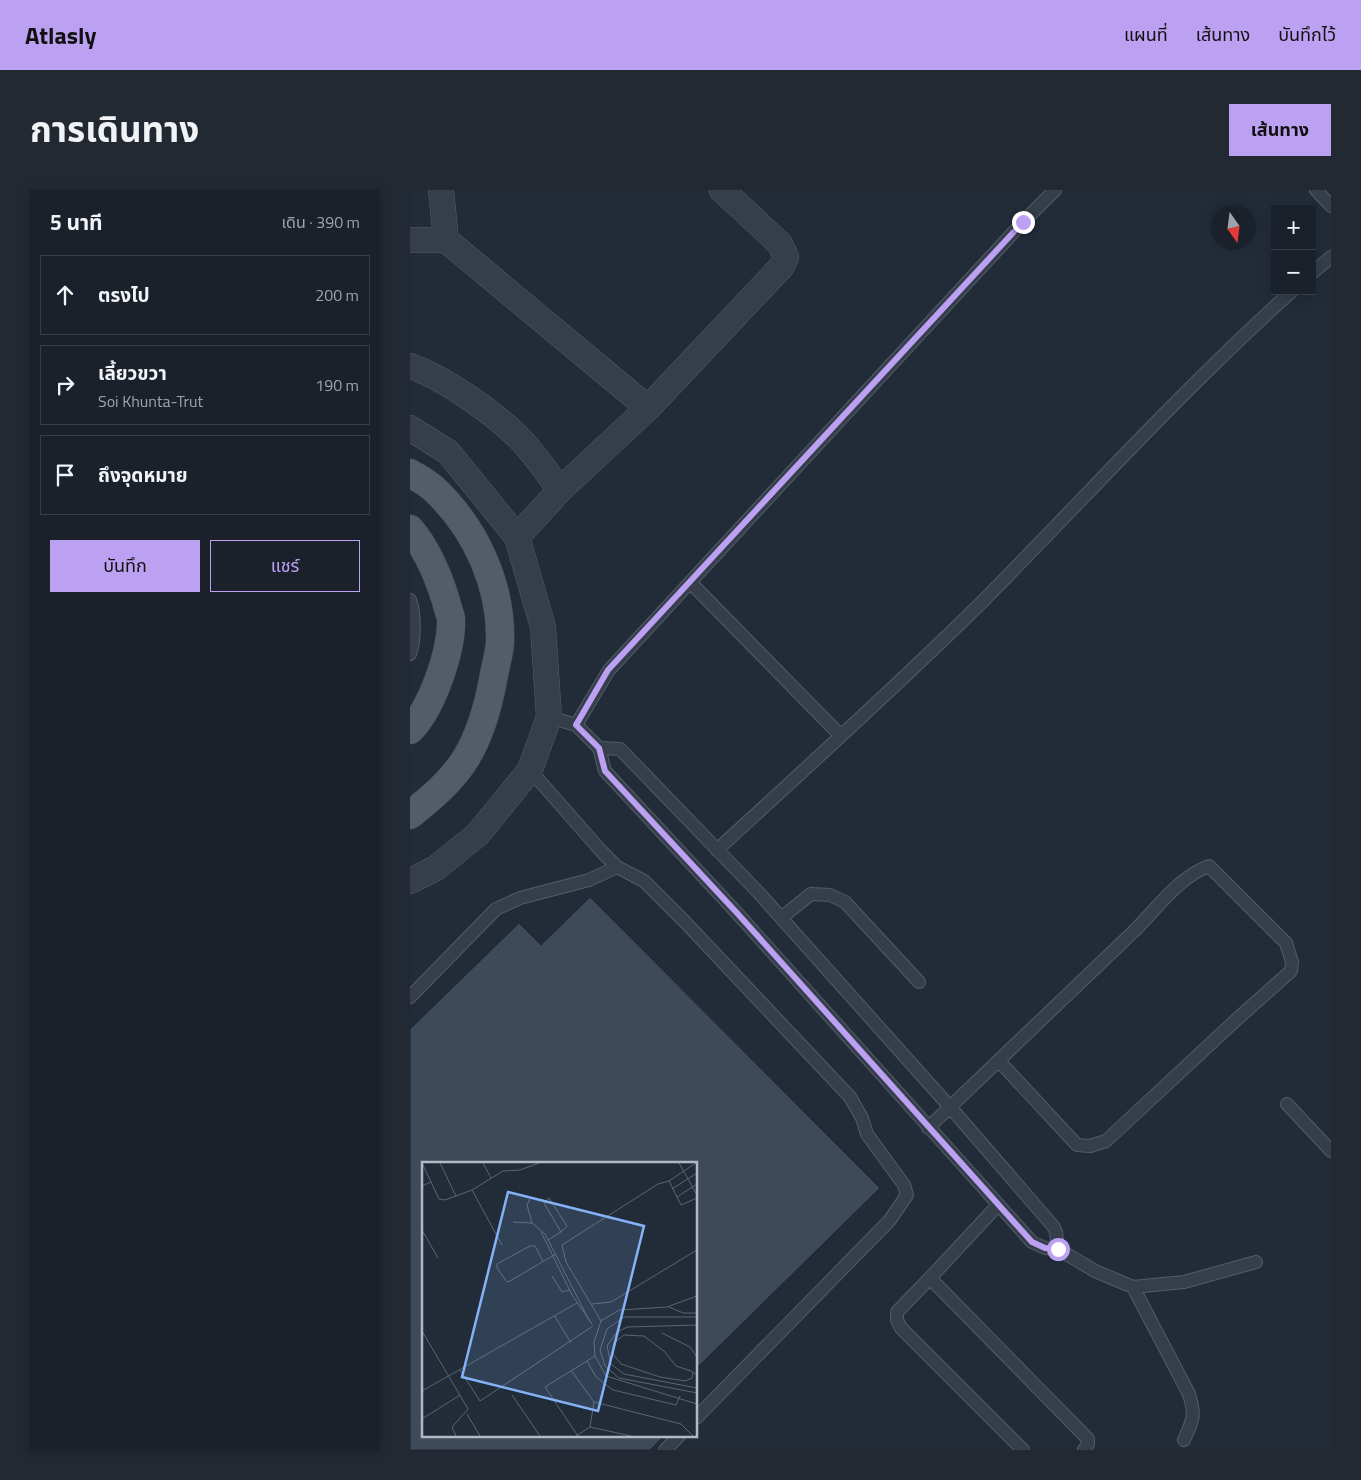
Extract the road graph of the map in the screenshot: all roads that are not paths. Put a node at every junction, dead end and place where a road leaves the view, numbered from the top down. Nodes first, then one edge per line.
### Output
1 (441, 190) edge
2 (722, 190) edge
3 (1056, 190) edge
4 (1316, 190) edge
5 (1331, 206) edge
6 (410, 240) edge
7 (446, 240) junction
8 (1331, 257) edge
9 (1316, 270) edge
10 (1288, 295) edge
11 (410, 366) edge
12 (648, 408) junction
13 (410, 428) edge
14 (410, 473) edge
15 (560, 490) junction
16 (410, 529) edge
17 (517, 538) junction
18 (690, 582) junction
19 (410, 600) edge
20 (410, 654) edge
21 (549, 717) junction
22 (576, 725) junction
23 (410, 730) edge
24 (841, 736) junction
25 (599, 748) junction
26 (530, 770) junction
27 (410, 815) edge
28 (717, 850) junction
29 (618, 866) junction
30 (410, 881) edge
31 (781, 918) junction
32 (919, 982) dead end
33 (410, 997) edge
34 (998, 1061) junction
35 (1287, 1104) dead end
36 (950, 1107) junction
37 (928, 1128) junction
38 (1331, 1151) edge
39 (998, 1205) junction
40 (1058, 1249) junction
41 (1256, 1262) dead end
42 (930, 1278) junction
43 (1133, 1287) junction
44 (698, 1416) edge
45 (677, 1438) edge
46 (1184, 1440) dead end
47 (665, 1450) edge
48 (1023, 1450) edge
49 (1084, 1450) edge

1 - 7 street
2 - 12 street
3 - 18 lane
4 - 5 lane
6 - 7 street
7 - 12 street
8 - 9 lane
10 - 24 lane
11 - 15 street
12 - 15 street
13 - 17 street
14 - 27 main road
15 - 17 street
16 - 23 main road
17 - 21 street
18 - 22 lane
18 - 24 lane
19 - 20 lane
21 - 22 lane
21 - 26 street
22 - 25 lane
24 - 28 lane
25 - 28 lane
25 - 37 lane
26 - 29 lane
26 - 30 street
28 - 31 lane
29 - 33 lane
29 - 44 lane
31 - 32 lane
31 - 36 lane
34 - 34 lane
34 - 36 lane
35 - 38 lane
36 - 37 lane
36 - 40 lane
37 - 39 lane
39 - 40 lane
39 - 42 lane
40 - 43 lane
41 - 43 lane
42 - 48 lane
42 - 49 lane
43 - 46 lane
45 - 47 lane

